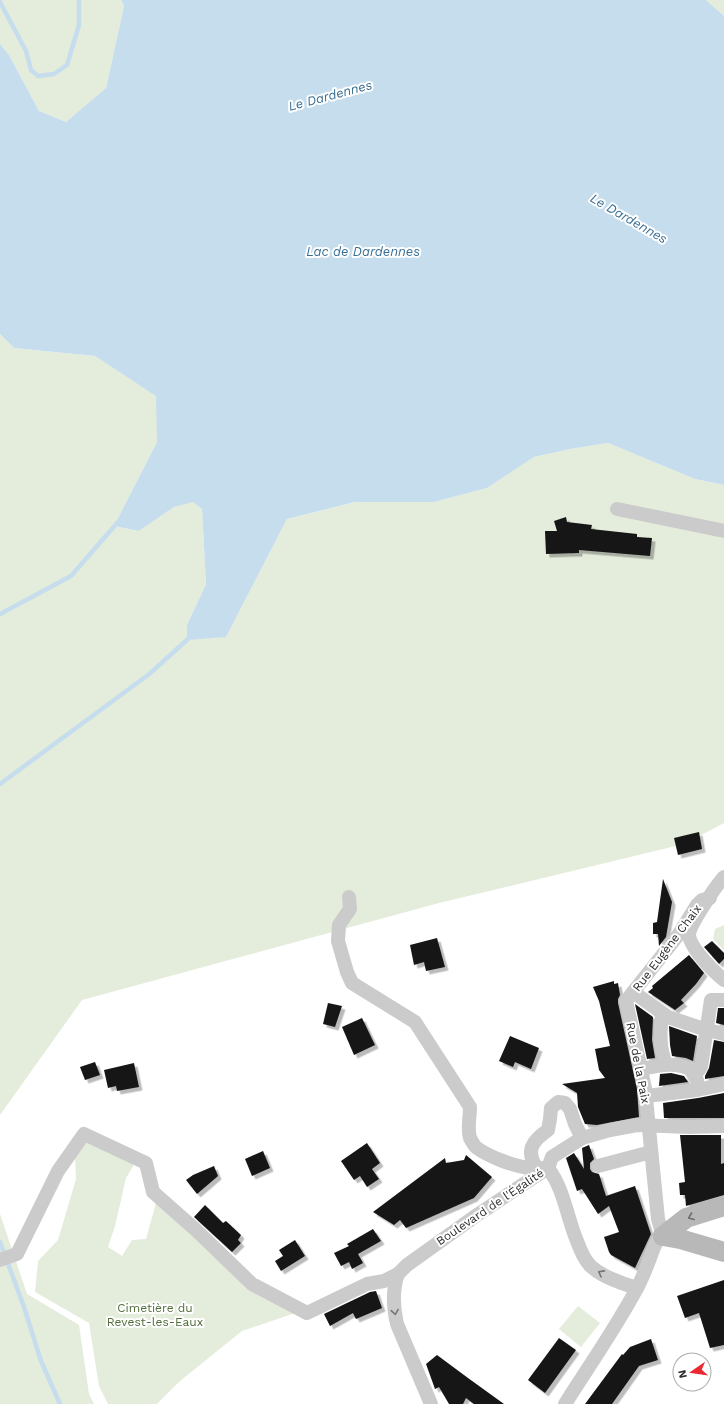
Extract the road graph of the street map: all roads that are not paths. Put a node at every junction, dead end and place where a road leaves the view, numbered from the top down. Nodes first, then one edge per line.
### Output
1 (617, 509) dead end
2 (724, 531) edge
3 (724, 877) edge
4 (350, 897) dead end
5 (710, 898) junction
6 (724, 980) edge
7 (630, 997) junction
8 (717, 1000) edge
9 (659, 1011) junction
10 (707, 1030) junction
11 (724, 1034) edge
12 (666, 1064) junction
13 (641, 1069) junction
14 (692, 1073) junction
15 (723, 1086) edge
16 (706, 1089) junction
17 (646, 1096) junction
18 (648, 1125) junction
19 (724, 1126) edge
20 (582, 1138) junction
21 (651, 1152) junction
22 (598, 1166) dead end
23 (542, 1168) junction
24 (724, 1206) edge
25 (661, 1224) junction
26 (724, 1252) edge
27 (0, 1260) edge
28 (398, 1274) junction
29 (637, 1288) junction
30 (431, 1404) edge
31 (565, 1404) edge

1 - 2 street
3 - 5 street
4 - 23 street
5 - 6 street
5 - 7 street, Rue Eugène Chaix
7 - 9 street
7 - 13 street, Rue de la Paix
8 - 10 street
9 - 10 street
9 - 12 street
10 - 11 street
10 - 14 street
12 - 13 street
12 - 14 street
13 - 17 street, Rue de la Paix
14 - 16 street
15 - 16 street
16 - 17 street
17 - 18 street, Rue de la Paix
18 - 19 street, Boulevard de l'Égalité
18 - 20 street, Boulevard de l'Égalité
18 - 21 street, Rue de la Paix
20 - 23 street, Boulevard de l'Égalité
20 - 23 street
21 - 22 street
21 - 25 street, Rue de la Paix
23 - 28 street, Boulevard de l'Égalité
29 -> 23 street
24 -> 25 street
25 - 26 street
25 - 29 street
27 - 28 street
28 -> 30 street
29 - 31 street

